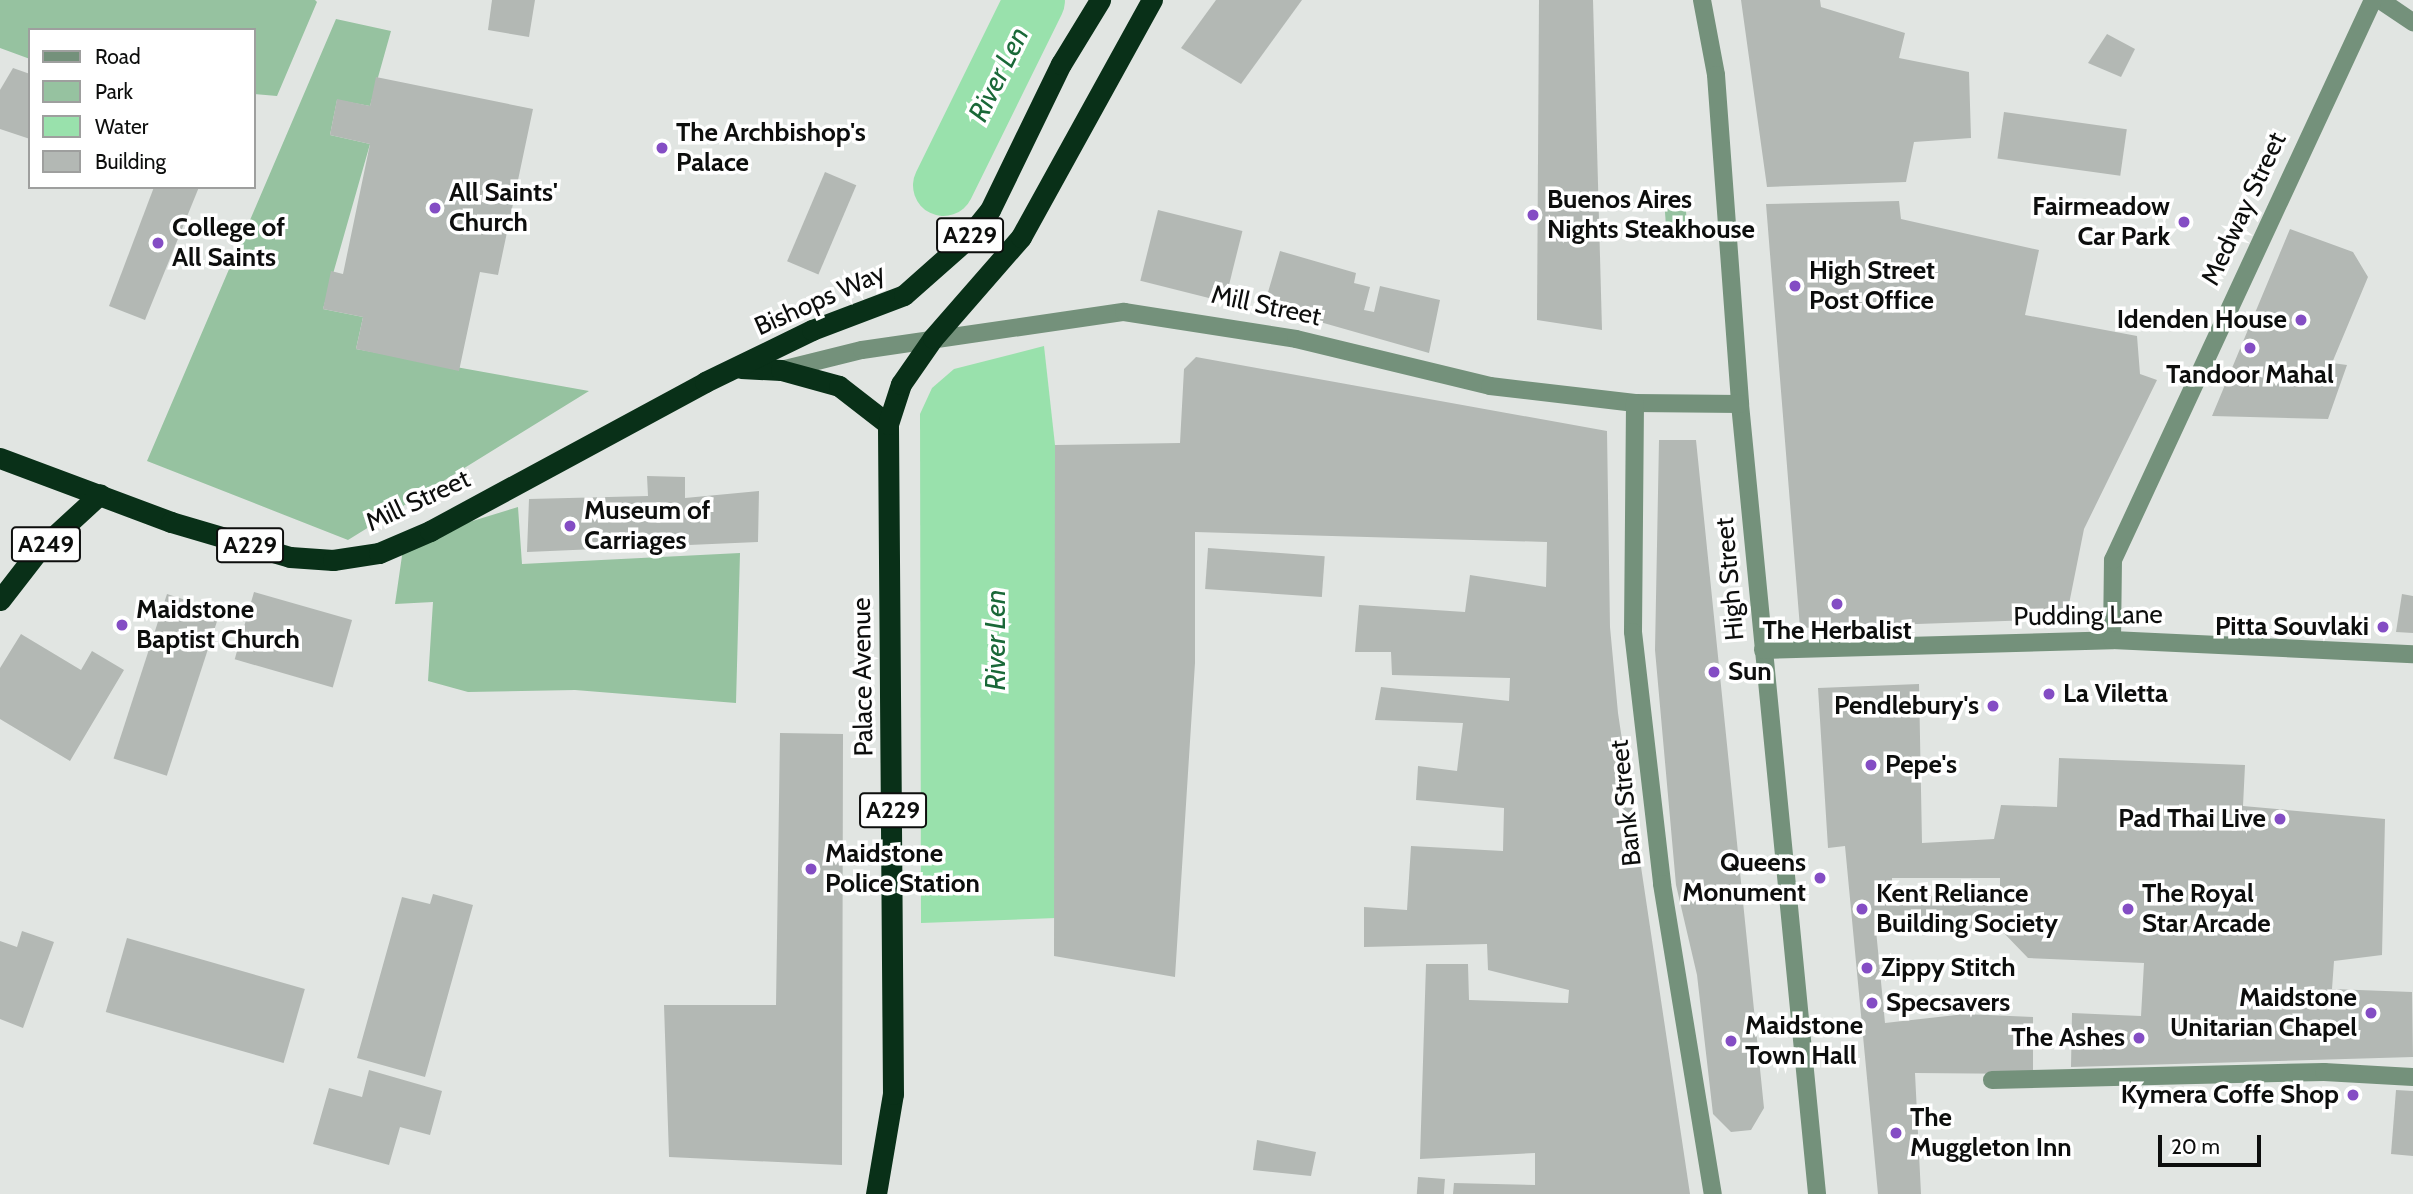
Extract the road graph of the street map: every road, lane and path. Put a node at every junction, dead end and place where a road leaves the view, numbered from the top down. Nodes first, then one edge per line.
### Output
1 (1100, 0) edge
2 (1152, 0) edge
3 (1702, 0) edge
4 (2373, 0) edge
5 (2380, 0) edge
6 (2413, 22) edge
7 (933, 338) junction
8 (739, 368) junction
9 (781, 370) junction
10 (1635, 402) junction
11 (1740, 404) junction
12 (888, 424) junction
13 (0, 458) edge
14 (100, 494) junction
15 (0, 600) edge
16 (2112, 640) junction
17 (1763, 650) junction
18 (2413, 654) edge
19 (2413, 1077) edge
20 (1992, 1080) dead end
21 (876, 1194) edge
22 (1713, 1194) edge
23 (1817, 1194) edge

1 - 8 highway, Bishops Way / A229
2 - 7 highway, A229
3 - 11 street, High Street
4 - 16 street, Medway Street
5 - 6 street
7 - 9 street, Mill Street
7 - 10 street, Mill Street
7 - 12 highway, Palace Avenue / A229
8 - 9 highway, A229
8 - 14 highway, Mill Street / A229
9 - 12 highway, A229
10 - 11 street, Mill Street
10 - 22 street, Bank Street
11 - 17 street, High Street
12 - 21 highway, Palace Avenue / A229
13 - 14 highway, A229
14 - 15 highway, A249
16 - 17 street, Pudding Lane
16 - 18 street, Pudding Lane
17 - 23 street, High Street
19 - 20 street

